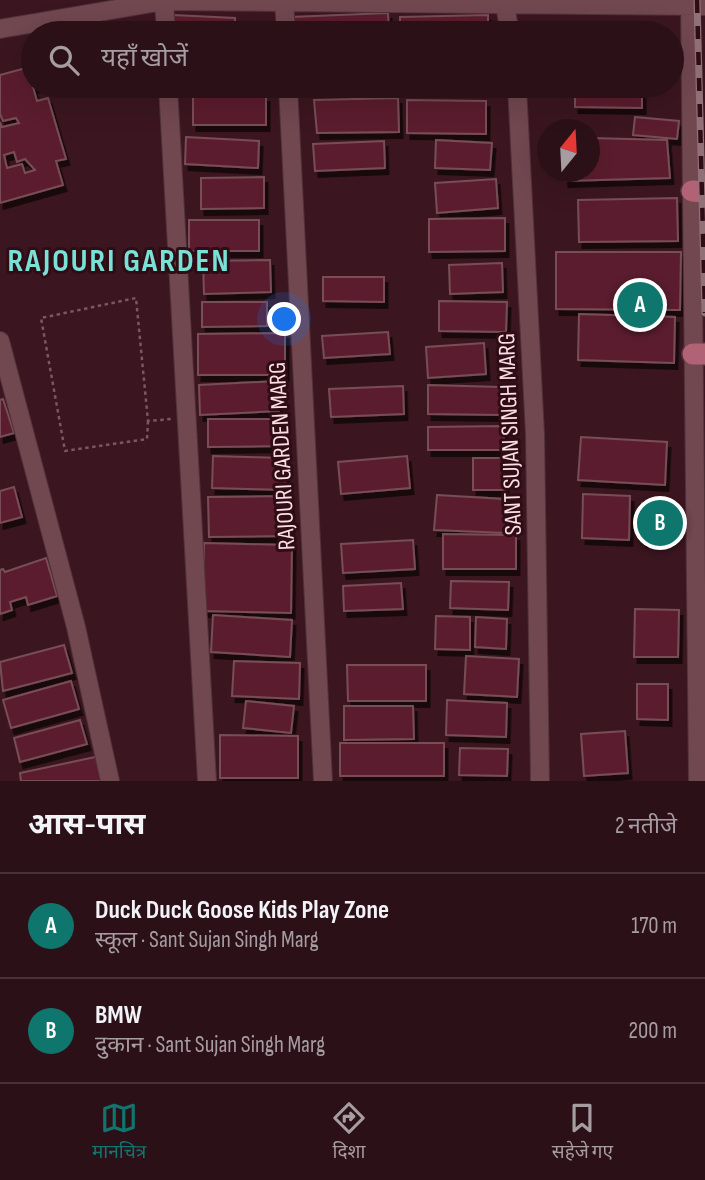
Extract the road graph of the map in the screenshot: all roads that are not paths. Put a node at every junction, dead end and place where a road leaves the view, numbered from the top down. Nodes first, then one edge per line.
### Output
1 (164, 1) edge
2 (284, 1) edge
3 (386, 2) edge
4 (505, 3) edge
5 (695, 4) edge
6 (47, 21) edge
7 (165, 21) edge
8 (285, 21) edge
9 (508, 21) edge
10 (21, 25) edge
11 (0, 29) edge
12 (169, 98) edge
13 (289, 98) edge
14 (518, 98) edge
15 (699, 192) edge
16 (0, 341) edge
17 (699, 354) edge
18 (110, 781) edge
19 (207, 781) edge
20 (323, 781) edge
21 (540, 781) edge
22 (698, 781) edge

1 - 2 street
1 - 6 street
1 - 7 street
2 - 3 street
2 - 8 street
3 - 4 street
4 - 5 street
4 - 9 street
5 - 15 street
10 - 11 street
12 - 19 street
13 - 20 street, RAJOURI GARDEN MARG
14 - 21 street, SANT SUJAN SINGH MARG
15 - 17 street
16 - 18 street
17 - 22 street

